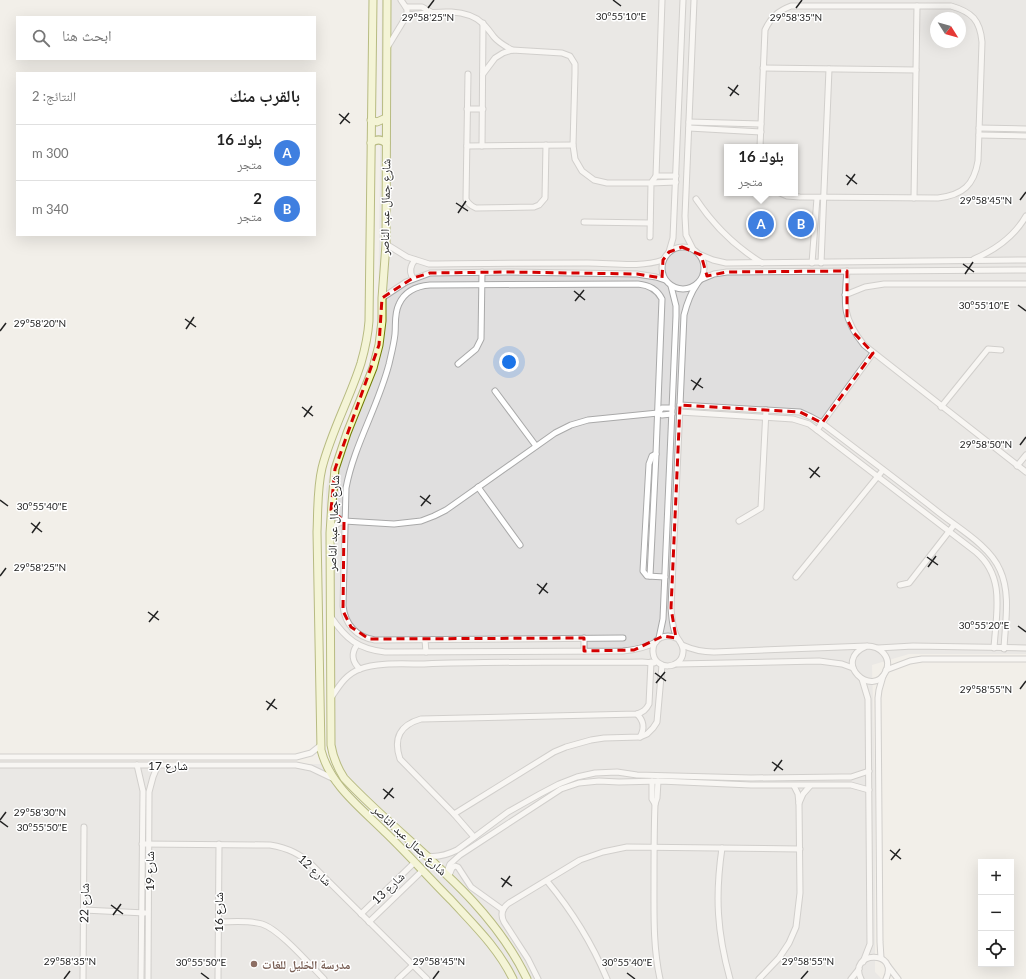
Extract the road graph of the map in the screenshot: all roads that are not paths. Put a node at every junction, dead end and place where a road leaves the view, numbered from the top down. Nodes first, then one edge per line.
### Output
1 (373, 0) edge
2 (387, 0) edge
3 (401, 0) edge
4 (662, 0) edge
5 (683, 0) edge
6 (694, 0) edge
7 (808, 0) edge
8 (818, 3) edge
9 (808, 6) junction
10 (917, 6) junction
11 (406, 7) junction
12 (431, 12) junction
13 (407, 15) junction
14 (483, 23) junction
15 (386, 49) junction
16 (512, 50) junction
17 (763, 68) junction
18 (829, 69) junction
19 (916, 70) junction
20 (468, 74) dead end
21 (483, 74) junction
22 (467, 109) junction
23 (483, 109) junction
24 (386, 118) junction
25 (371, 120) junction
26 (689, 122) junction
27 (761, 124) junction
28 (689, 128) junction
29 (979, 128) junction
30 (1026, 129) edge
31 (761, 132) junction
32 (979, 135) junction
33 (1026, 136) edge
34 (371, 143) junction
35 (386, 143) junction
36 (760, 144) edge
37 (546, 145) junction
38 (573, 145) junction
39 (467, 146) junction
40 (482, 146) junction
41 (656, 176) junction
42 (676, 176) junction
43 (676, 182) junction
44 (651, 183) junction
45 (787, 196) edge
46 (817, 198) junction
47 (825, 198) junction
48 (914, 198) junction
49 (696, 199) dead end
50 (1026, 216) edge
51 (584, 222) dead end
52 (650, 223) junction
53 (650, 236) dead end
54 (386, 244) junction
55 (693, 249) junction
56 (669, 252) junction
57 (701, 255) junction
58 (414, 260) junction
59 (664, 260) junction
60 (971, 260) junction
61 (1026, 260) edge
62 (897, 262) junction
63 (762, 263) junction
64 (812, 263) junction
65 (821, 263) junction
66 (1026, 270) edge
67 (846, 271) junction
68 (897, 271) junction
69 (482, 272) junction
70 (413, 278) junction
71 (702, 279) junction
72 (666, 280) junction
73 (482, 284) junction
74 (697, 284) junction
75 (1026, 284) edge
76 (672, 286) junction
77 (845, 295) junction
78 (382, 298) junction
79 (1000, 350) dead end
80 (873, 353) junction
81 (458, 364) dead end
82 (495, 391) dead end
83 (680, 406) junction
84 (941, 407) junction
85 (672, 408) junction
86 (766, 410) junction
87 (680, 412) junction
88 (658, 413) junction
89 (672, 414) junction
90 (765, 418) junction
91 (822, 423) junction
92 (817, 430) junction
93 (536, 446) junction
94 (1026, 455) edge
95 (1017, 466) junction
96 (883, 470) junction
97 (1026, 472) edge
98 (878, 476) junction
99 (478, 487) junction
100 (331, 510) junction
101 (344, 521) junction
102 (739, 521) dead end
103 (954, 524) junction
104 (949, 531) junction
105 (330, 533) junction
106 (520, 544) dead end
107 (665, 577) junction
108 (796, 577) dead end
109 (900, 585) dead end
110 (997, 600) junction
111 (1007, 600) junction
112 (331, 617) junction
113 (584, 638) junction
114 (623, 638) dead end
115 (676, 638) junction
116 (425, 640) junction
117 (657, 640) junction
118 (357, 644) junction
119 (682, 645) junction
120 (867, 646) junction
121 (878, 648) junction
122 (994, 648) junction
123 (1026, 648) edge
124 (1004, 649) junction
125 (584, 651) junction
126 (426, 652) junction
127 (1026, 659) edge
128 (651, 662) junction
129 (677, 664) junction
130 (661, 665) junction
131 (853, 668) junction
132 (360, 669) junction
133 (885, 672) junction
134 (862, 680) junction
135 (650, 686) junction
136 (660, 687) junction
137 (331, 698) junction
138 (637, 714) junction
139 (640, 737) junction
140 (321, 745) junction
141 (298, 756) junction
142 (0, 757) edge
143 (0, 765) edge
144 (137, 765) junction
145 (158, 765) junction
146 (304, 766) junction
147 (869, 771) junction
148 (649, 775) junction
149 (842, 777) junction
150 (333, 778) junction
151 (653, 781) junction
152 (842, 785) junction
153 (794, 786) junction
154 (810, 786) junction
155 (869, 790) junction
156 (799, 804) junction
157 (508, 812) junction
158 (454, 814) junction
159 (512, 820) junction
160 (84, 827) dead end
161 (474, 837) junction
162 (142, 844) junction
163 (149, 844) junction
164 (219, 844) junction
165 (653, 848) junction
166 (722, 848) junction
167 (800, 848) junction
168 (458, 852) junction
169 (426, 856) junction
170 (415, 862) junction
171 (423, 870) junction
172 (447, 875) junction
173 (547, 881) junction
174 (84, 910) junction
175 (503, 910) junction
176 (142, 913) junction
177 (148, 913) junction
178 (362, 914) junction
179 (218, 922) junction
180 (370, 922) junction
181 (881, 958) junction
182 (863, 962) junction
183 (886, 964) junction
184 (413, 965) junction
185 (859, 969) junction
186 (83, 979) edge
187 (141, 979) edge
188 (148, 979) edge
189 (218, 979) edge
190 (324, 979) edge
191 (398, 979) edge
192 (427, 979) edge
193 (513, 979) edge
194 (527, 979) edge
195 (538, 979) edge
196 (607, 979) edge
197 (660, 979) edge
198 (730, 979) edge
199 (759, 979) edge
200 (851, 979) edge
201 (862, 979) edge
202 (886, 979) edge
203 (898, 979) edge

1 - 25 main road, شارع جمال عبد الناصر
2 - 15 main road, شارع جمال عبد الناصر
3 - 11 street
4 - 41 street
5 - 42 street
6 - 26 street
7 - 9 street
8 - 9 street
8 - 10 street
9 - 17 street
10 - 19 street
10 - 29 street
11 - 12 street
11 - 13 street
12 - 13 street
12 - 14 street
13 - 15 street
14 - 16 street
14 - 21 street
15 - 24 main road, شارع جمال عبد الناصر
16 - 21 street
16 - 38 street
17 - 18 street
17 - 27 street
18 - 19 street
18 - 47 street
19 - 48 street
20 - 22 street
21 - 23 street
22 - 23 street
22 - 39 street
23 - 40 street
24 - 25 main road
24 - 35 main road, شارع جمال عبد الناصر
25 - 34 main road, شارع جمال عبد الناصر
26 - 27 street
26 - 28 street
27 - 31 street
28 - 31 street
28 - 55 street
29 - 30 street
29 - 32 street
31 - 36 street
32 - 33 street
32 - 48 street
34 - 35 main road
34 - 140 main road, شارع جمال عبد الناصر
35 - 54 main road, شارع جمال عبد الناصر
37 - 38 street
37 - 39 street
37 - 40 street
38 - 44 street
39 - 40 street
41 - 42 street
41 - 44 street
42 - 43 street
43 - 44 street
43 - 56 street
44 - 52 street
45 - 46 street
46 - 47 street
46 - 64 street
47 - 48 street
47 - 65 street
49 - 63 street
50 - 60 street
51 - 52 street
52 - 53 street
54 - 58 street
54 - 78 main road, شارع جمال عبد الناصر
55 - 56 street
55 - 57 street
56 - 59 street
57 - 63 street
57 - 71 street
58 - 59 street
58 - 70 street
59 - 72 street
60 - 61 street
60 - 62 street
62 - 65 street
62 - 68 street
63 - 64 street
64 - 65 street
66 - 68 street
67 - 68 street
67 - 71 street
67 - 77 street
69 - 70 street
69 - 72 street
69 - 73 street
70 - 78 street
71 - 74 street
72 - 76 street
73 - 81 street
73 - 88 street
73 - 101 street
74 - 76 street
74 - 83 street
75 - 77 street
76 - 85 street
77 - 80 street
78 - 100 main road, شارع جمال عبد الناصر
79 - 84 street
80 - 84 street
80 - 91 street
82 - 93 street
83 - 86 street
83 - 87 street
84 - 95 street
85 - 88 street
85 - 89 street
86 - 90 street
86 - 91 street
87 - 90 street
87 - 115 street
88 - 89 street
88 - 93 street
88 - 107 street
89 - 107 street
90 - 92 street
90 - 102 street
91 - 92 street
91 - 96 street
92 - 98 street
93 - 99 street
94 - 95 street
95 - 97 street
96 - 98 street
96 - 103 street
98 - 104 street
98 - 108 street
99 - 101 street
99 - 106 street
100 - 101 street
100 - 105 main road, شارع جمال عبد الناصر
101 - 105 street
101 - 116 street
103 - 104 street
103 - 111 street
104 - 109 street
104 - 110 street
105 - 112 main road, شارع جمال عبد الناصر
107 - 117 street
110 - 111 street
110 - 122 street
111 - 124 street
112 - 118 street
112 - 137 main road, شارع جمال عبد الناصر
113 - 114 street
113 - 116 street
113 - 125 street
115 - 117 street
115 - 119 street
116 - 126 street
117 - 125 street
117 - 130 street
118 - 126 street
118 - 132 street
119 - 120 street
119 - 129 street
120 - 121 street
120 - 131 street
121 - 122 street
121 - 133 street
122 - 124 street
123 - 124 street
125 - 126 street
127 - 133 street
128 - 130 street
128 - 132 street
128 - 135 street
129 - 130 street
129 - 131 street
130 - 136 street
131 - 134 street
132 - 137 street
133 - 134 street
133 - 181 street
134 - 147 street
135 - 136 street
135 - 138 street
136 - 139 street
137 - 169 main road, شارع جمال عبد الناصر
138 - 139 street
138 - 158 street
139 - 158 street
140 - 141 street, شارع 17
140 - 150 main road, شارع جمال عبد الناصر
141 - 142 street, شارع 17
141 - 146 street
143 - 144 street, شارع 17
144 - 145 street, شارع 17
144 - 162 street, شارع 19
145 - 146 street, شارع 17
145 - 163 street, شارع 19
146 - 150 street, شارع 17
147 - 149 street
147 - 155 street
148 - 149 street
148 - 151 street
148 - 157 street
149 - 152 street
150 - 170 main road, شارع جمال عبد الناصر
151 - 153 street
151 - 159 street
151 - 165 street
152 - 154 street
152 - 155 street
153 - 154 street
153 - 156 street
154 - 156 street
155 - 182 street
156 - 167 street
157 - 159 street
157 - 161 street
158 - 161 street
159 - 168 street
160 - 174 street, شارع 22
161 - 168 street
162 - 163 street, شارع 12
162 - 176 street, شارع 19
163 - 164 street, شارع 12
163 - 177 street, شارع 19
164 - 178 street, شارع 12
164 - 179 street, شارع 16
165 - 166 street
165 - 173 street
165 - 197 street
166 - 167 street
166 - 198 street
167 - 199 street
168 - 169 street
168 - 172 street
169 - 172 main road, شارع جمال عبد الناصر
170 - 171 main road, شارع جمال عبد الناصر
170 - 178 street, شارع 13
171 - 180 street, شارع 13
171 - 193 main road, شارع جمال عبد الناصر
172 - 175 street
172 - 194 main road, شارع جمال عبد الناصر
173 - 175 street
173 - 196 street
174 - 176 street
174 - 186 street, شارع 22
175 - 195 street
176 - 177 street
176 - 187 street, شارع 19
177 - 188 street, شارع 19
178 - 180 street, شارع 12
179 - 189 street, شارع 16
179 - 190 street
180 - 184 street, شارع 12
181 - 182 street
181 - 183 street
182 - 185 street
183 - 202 street
183 - 203 street
184 - 191 street
184 - 192 street, شارع 12
185 - 200 street
185 - 201 street

